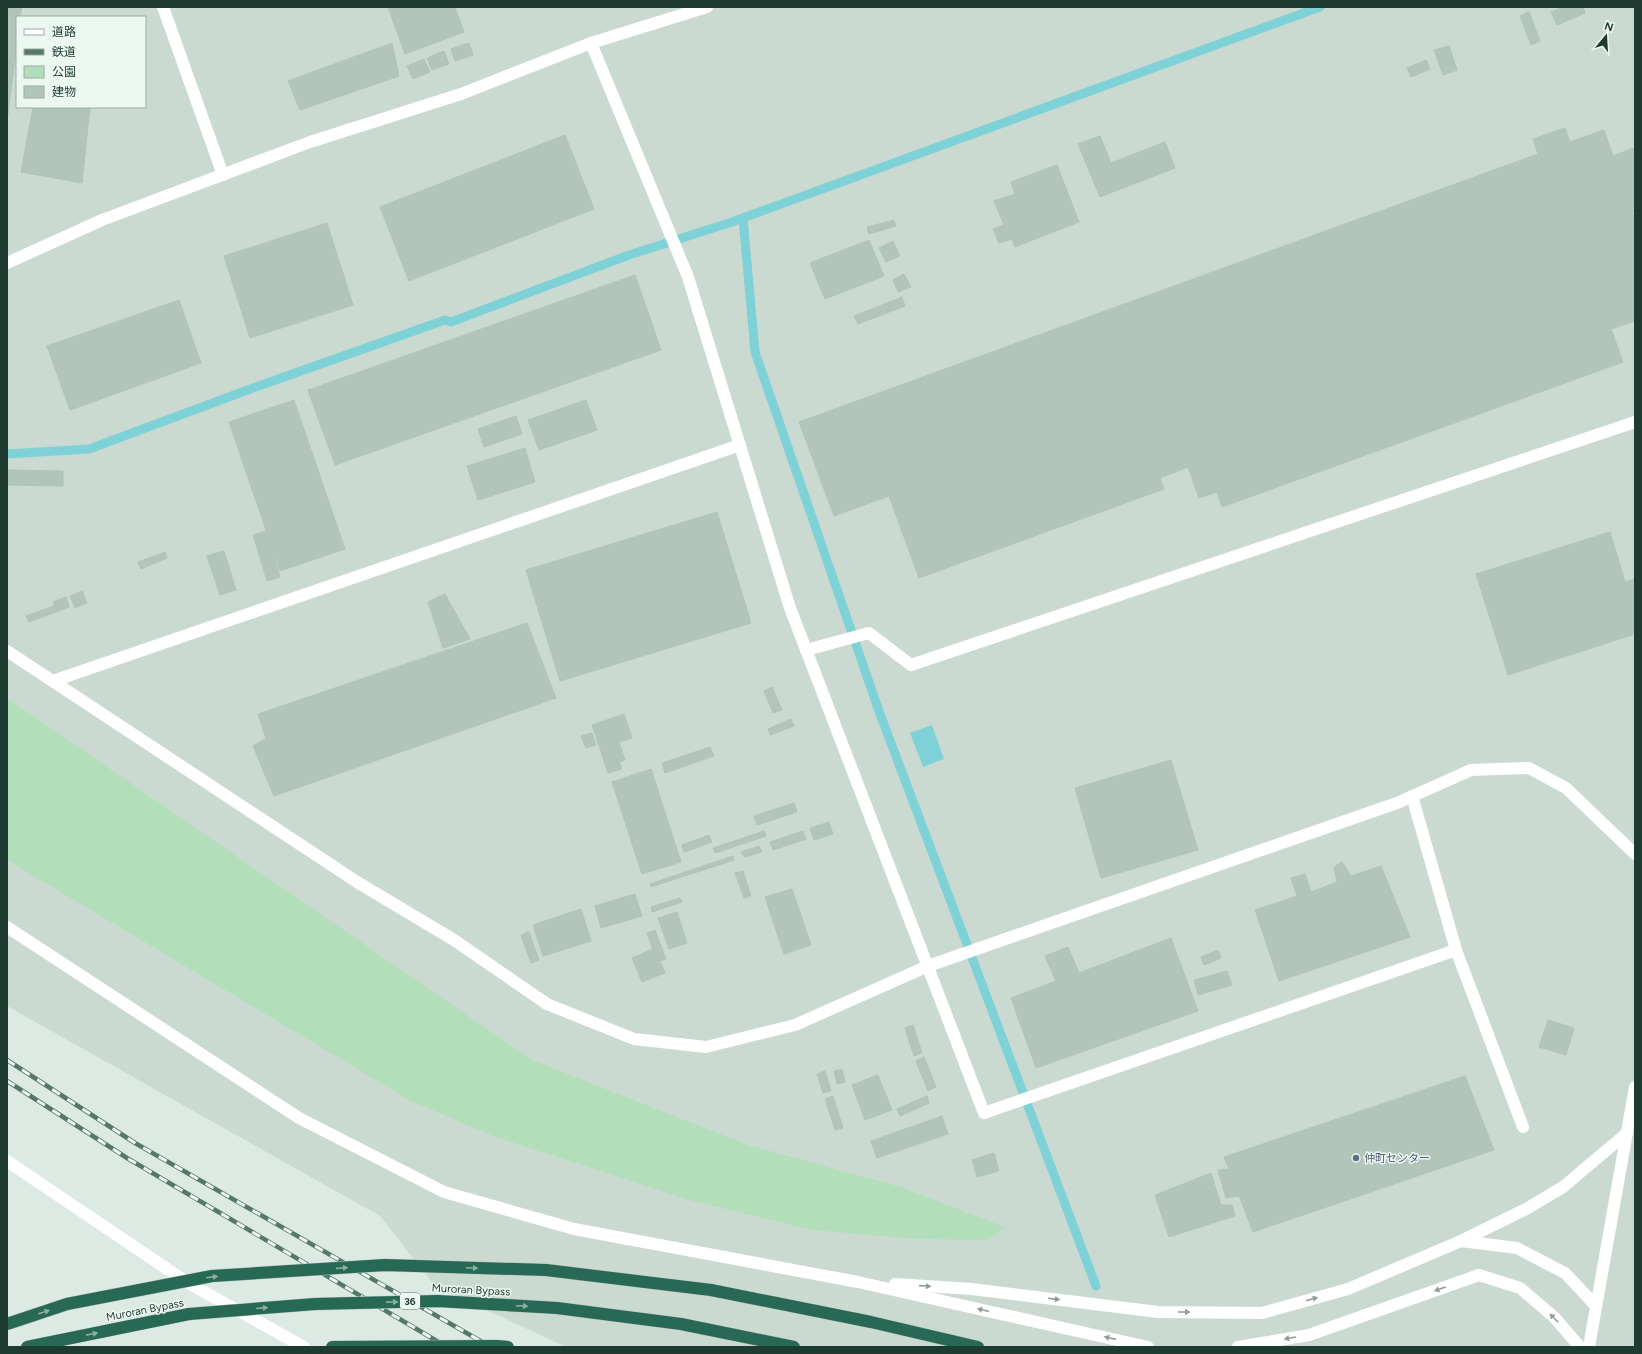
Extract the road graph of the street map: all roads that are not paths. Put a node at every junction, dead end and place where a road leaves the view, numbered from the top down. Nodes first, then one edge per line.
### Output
1 (163, 7) edge
2 (707, 7) edge
3 (591, 43) junction
4 (223, 175) junction
5 (7, 263) edge
6 (1635, 422) edge
7 (740, 445) junction
8 (806, 650) junction
9 (7, 651) edge
10 (54, 681) junction
11 (1412, 796) junction
12 (1635, 854) edge
13 (7, 927) edge
14 (1456, 950) junction
15 (928, 966) junction
16 (1635, 1087) edge
17 (1523, 1127) dead end
18 (1627, 1132) junction
19 (7, 1161) edge
20 (1461, 1241) junction
21 (858, 1282) junction
22 (1596, 1306) junction
23 (7, 1324) edge
24 (27, 1347) edge
25 (304, 1347) edge
26 (332, 1347) edge
27 (508, 1347) edge
28 (794, 1347) edge
29 (978, 1347) edge
30 (1148, 1347) edge
31 (1238, 1347) edge
32 (1580, 1347) edge
33 (1589, 1347) edge

1 - 4 street
2 - 3 street
3 - 4 street
3 - 7 street
4 - 5 street
6 - 8 street
7 - 8 street
7 - 10 street
8 - 15 street
9 - 10 street
10 - 15 street
11 - 12 street
11 - 14 street
11 - 15 street
13 - 21 street
14 - 15 street
14 - 17 street
16 - 18 street
18 - 20 street
18 - 22 street
19 - 25 street
21 -> 20 street
20 - 22 street
30 -> 21 street
22 - 33 street
23 -> 29 highway, bridge
24 -> 28 highway, Muroran Bypass / 36, bridge
26 - 27 highway, bridge
32 -> 31 street

